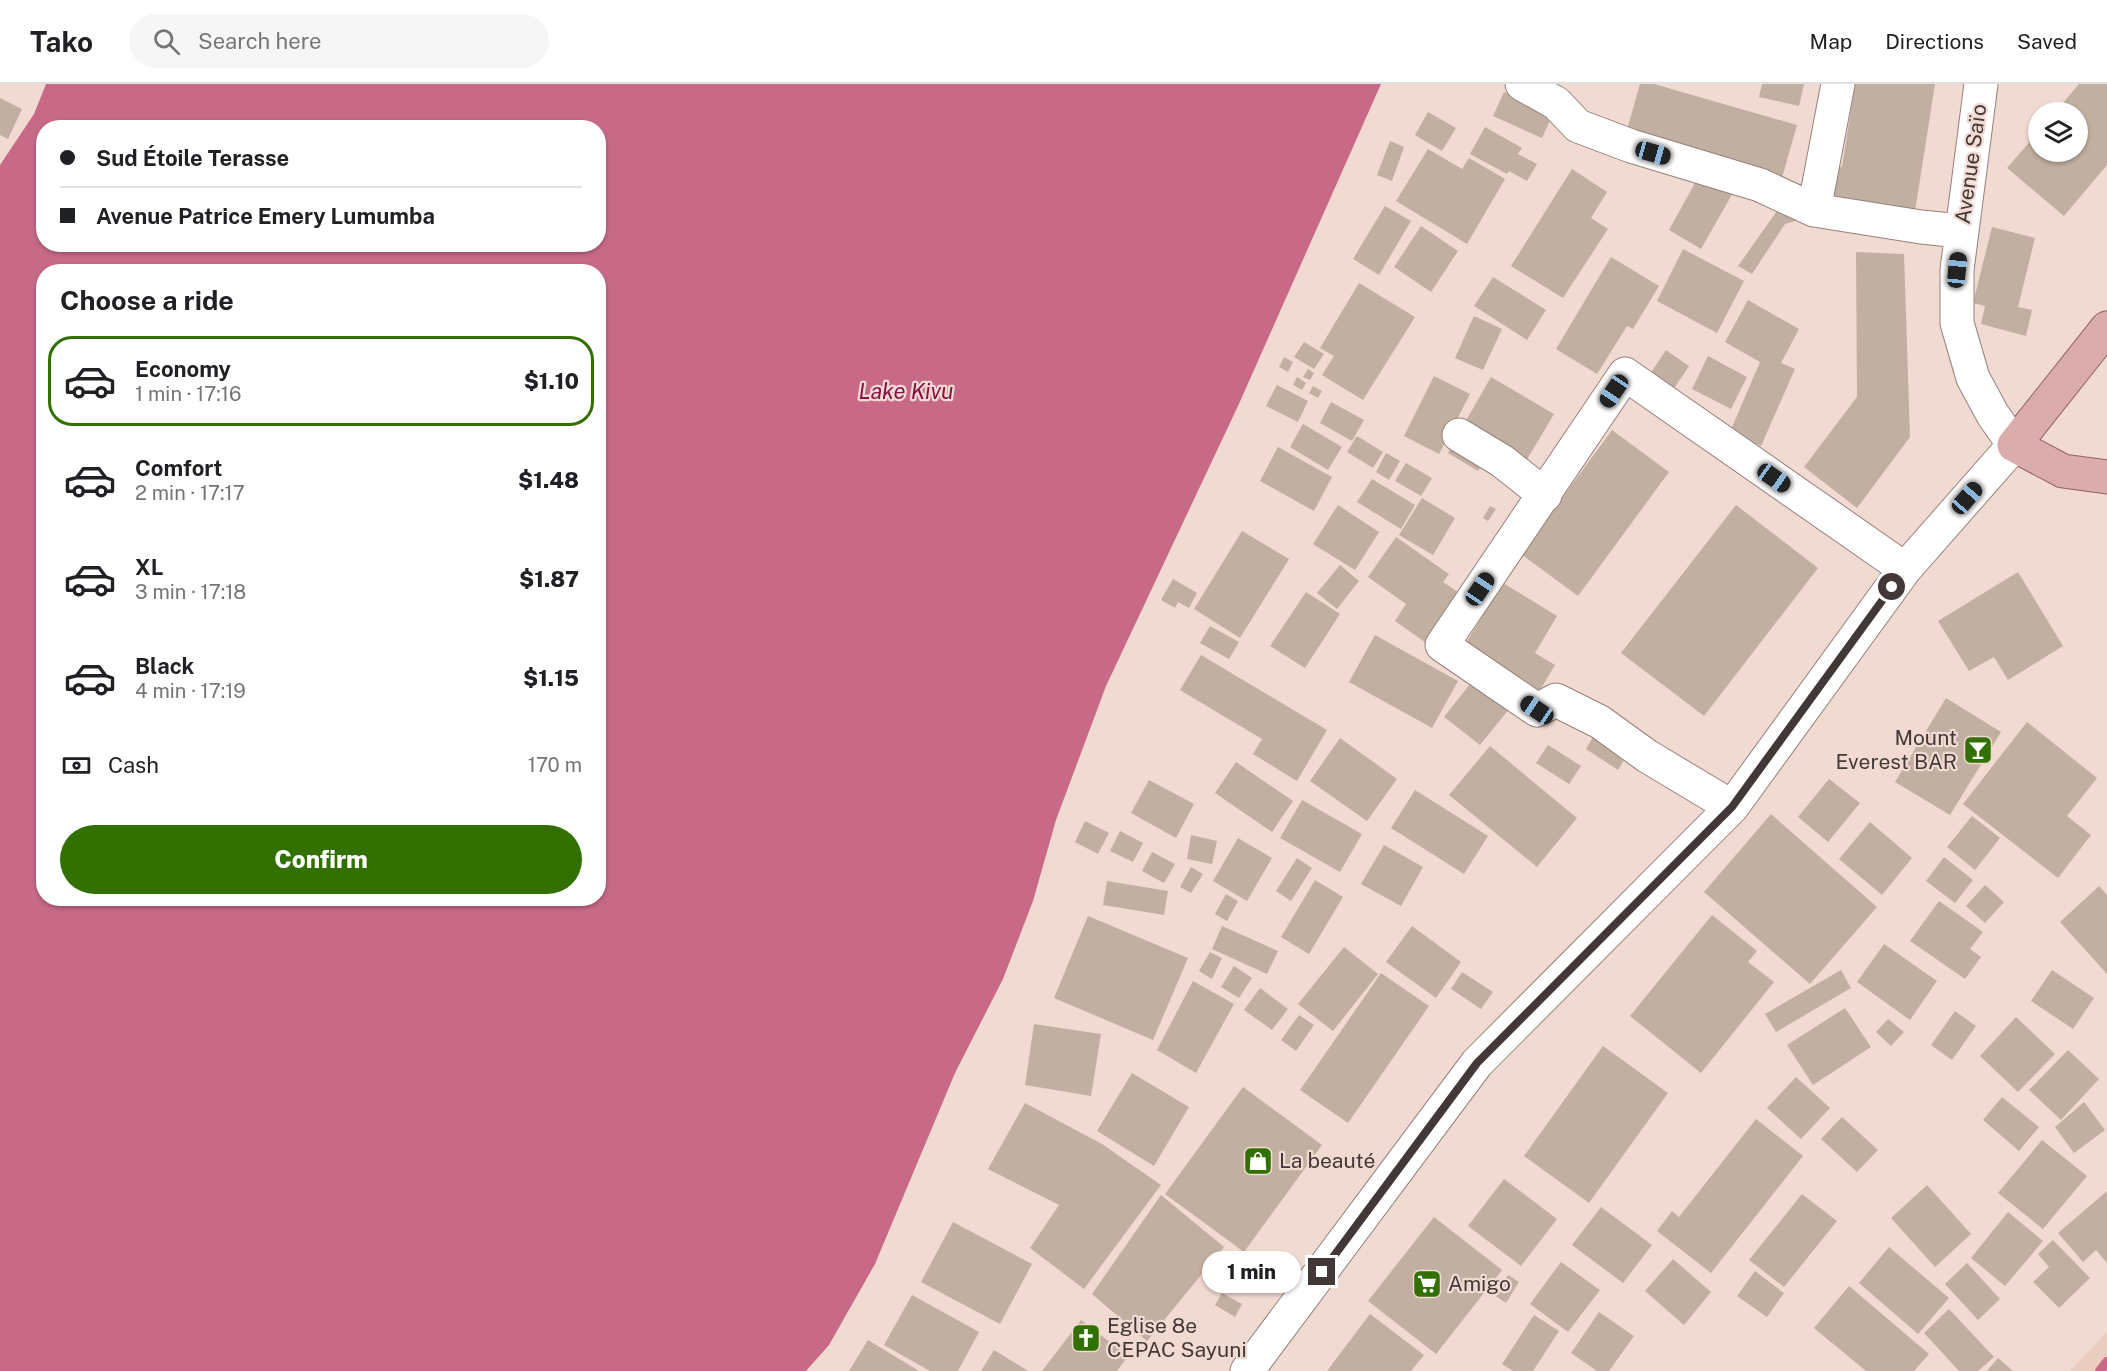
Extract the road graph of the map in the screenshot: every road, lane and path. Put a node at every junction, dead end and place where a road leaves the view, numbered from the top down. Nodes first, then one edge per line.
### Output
1 (1522, 84) edge
2 (1839, 84) edge
3 (1981, 84) edge
4 (1815, 210) junction
5 (1961, 231) junction
6 (2107, 328) edge
7 (1459, 435) dead end
8 (2014, 445) junction
9 (2107, 477) edge
10 (1545, 495) junction
11 (1905, 569) junction
12 (1732, 807) junction
13 (1247, 1371) edge

1 - 4 street
2 - 4 street
3 - 5 street, Avenue Saïo
4 - 5 street
5 - 8 street, Avenue Saïo
6 - 8 main road
7 - 10 street
8 - 9 main road
8 - 11 street
10 - 11 street
10 - 12 street
11 - 12 street
12 - 13 street

